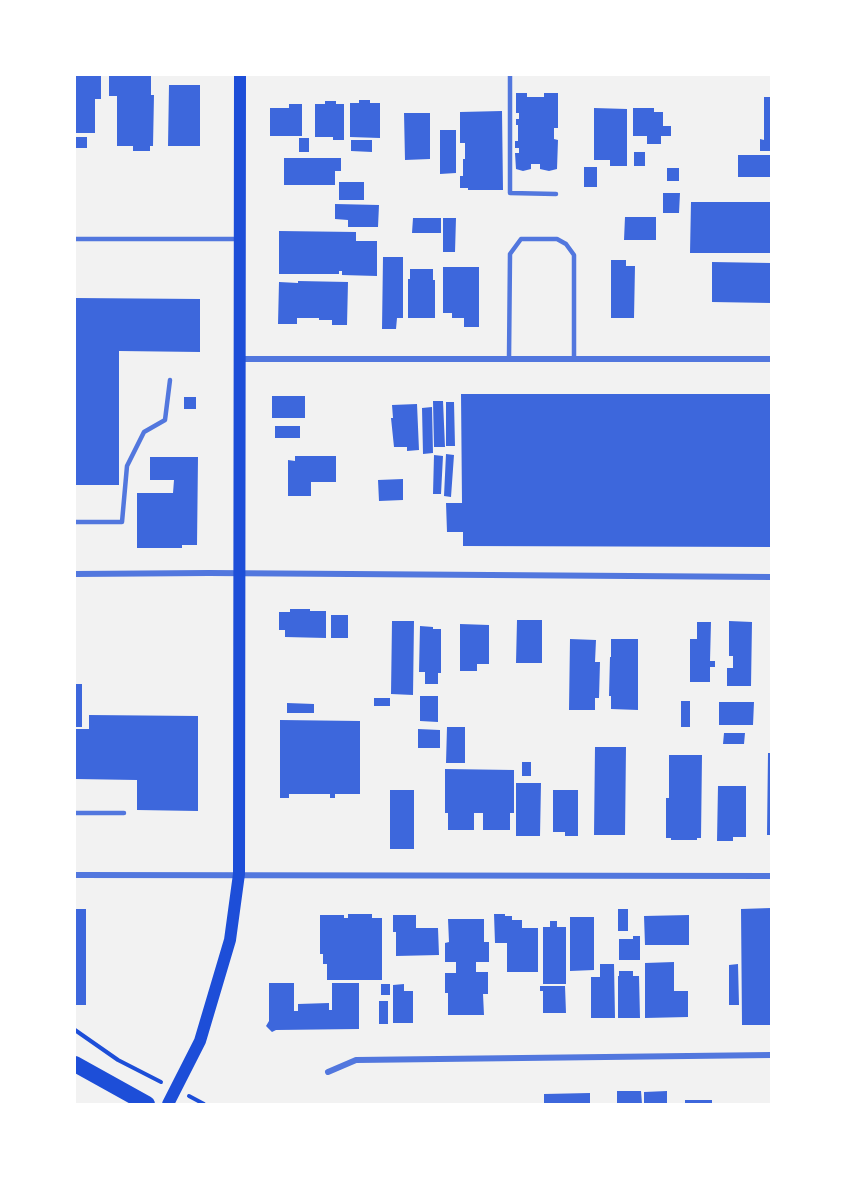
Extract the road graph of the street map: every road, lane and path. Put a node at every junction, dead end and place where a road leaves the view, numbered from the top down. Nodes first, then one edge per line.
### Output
1 (240, 75) edge
2 (510, 75) edge
3 (556, 194) dead end
4 (75, 239) edge
5 (239, 239) junction
6 (240, 359) junction
7 (509, 359) junction
8 (574, 359) junction
9 (771, 359) edge
10 (170, 380) dead end
11 (75, 522) edge
12 (240, 573) junction
13 (75, 574) edge
14 (771, 577) edge
15 (75, 813) edge
16 (124, 813) dead end
17 (239, 874) junction
18 (75, 875) edge
19 (771, 876) edge
20 (75, 1030) edge
21 (771, 1055) edge
22 (75, 1064) edge
23 (328, 1072) dead end
24 (176, 1089) junction
25 (147, 1104) edge
26 (168, 1104) edge
27 (204, 1104) edge

1 - 5 main road
2 - 3 lane
4 - 5 lane
5 - 6 main road
6 - 7 street
6 - 12 main road
7 - 8 street
7 - 8 lane
8 - 9 street
10 - 11 lane
12 - 13 street
12 - 14 street
12 - 17 main road
15 - 16 lane
17 - 18 street
17 - 19 street
17 - 24 main road
20 - 24 path
21 - 23 street
22 - 25 highway
24 - 26 main road
24 - 27 path

